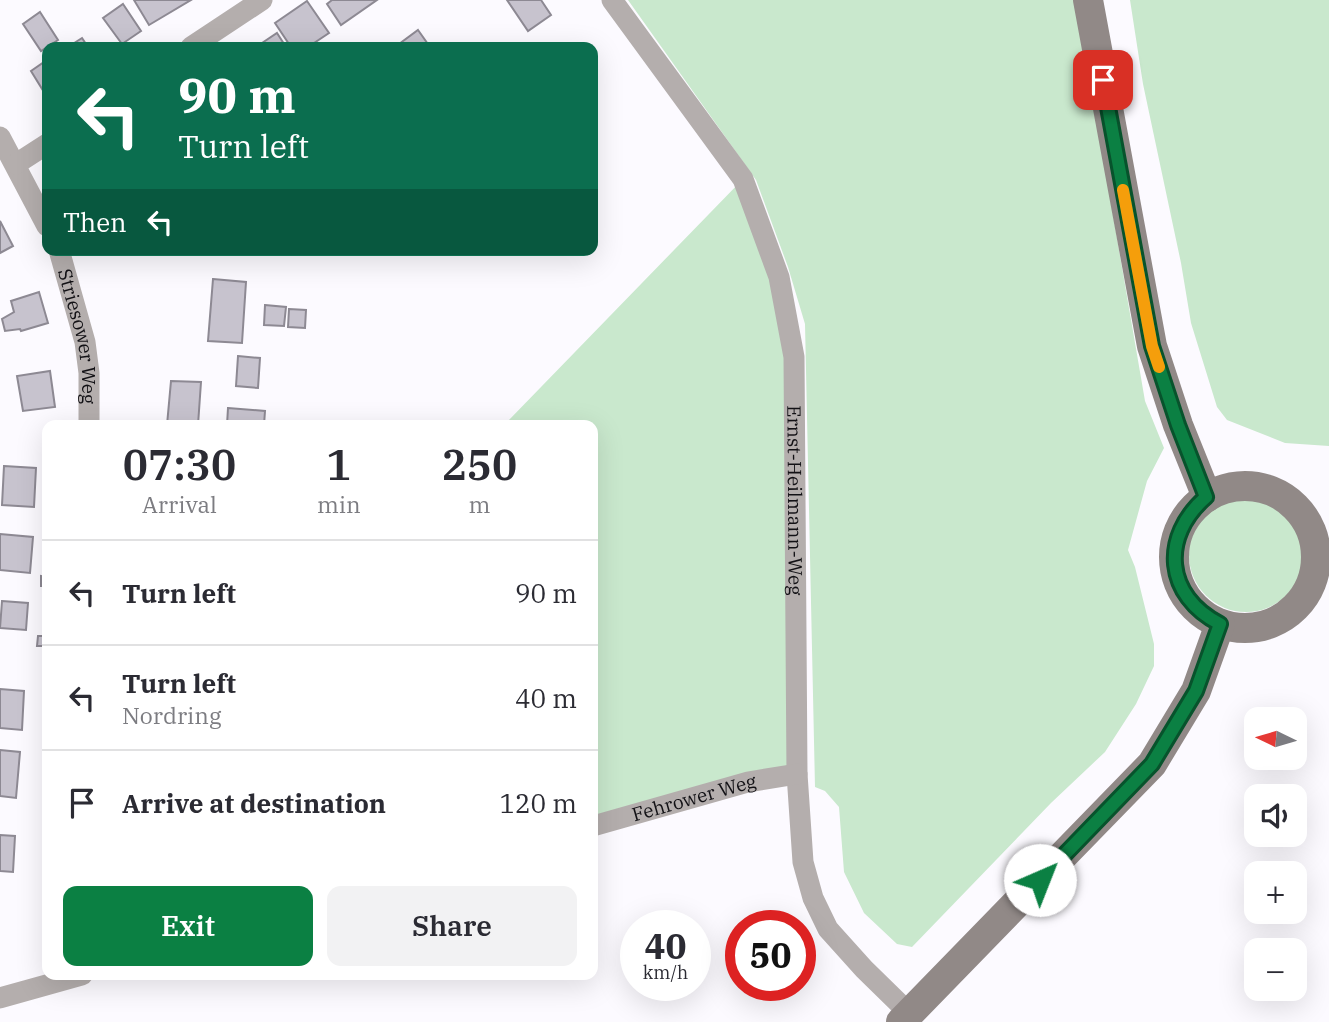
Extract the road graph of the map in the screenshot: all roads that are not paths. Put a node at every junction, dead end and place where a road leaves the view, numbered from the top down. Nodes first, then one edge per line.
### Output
1 (262, 0) edge
2 (611, 0) edge
3 (1088, 0) edge
4 (199, 42) edge
5 (0, 136) edge
6 (42, 147) edge
7 (16, 164) junction
8 (42, 216) edge
9 (61, 256) edge
10 (89, 420) edge
11 (1206, 497) junction
12 (1323, 557) edge
13 (1220, 624) junction
14 (797, 774) junction
15 (598, 825) edge
16 (48, 980) edge
17 (0, 998) edge
18 (906, 1018) edge

1 - 4 street
2 - 14 street, Ernst-Heilmann-Weg
3 - 11 main road
5 - 7 street
6 - 7 street
7 - 8 street
9 - 10 street, Striesower Weg
11 - 12 main road
11 - 13 main road
12 - 13 main road
13 - 18 main road
14 - 15 street, Fehrower Weg
14 - 18 street, Ernst-Heilmann-Weg
16 - 17 street

